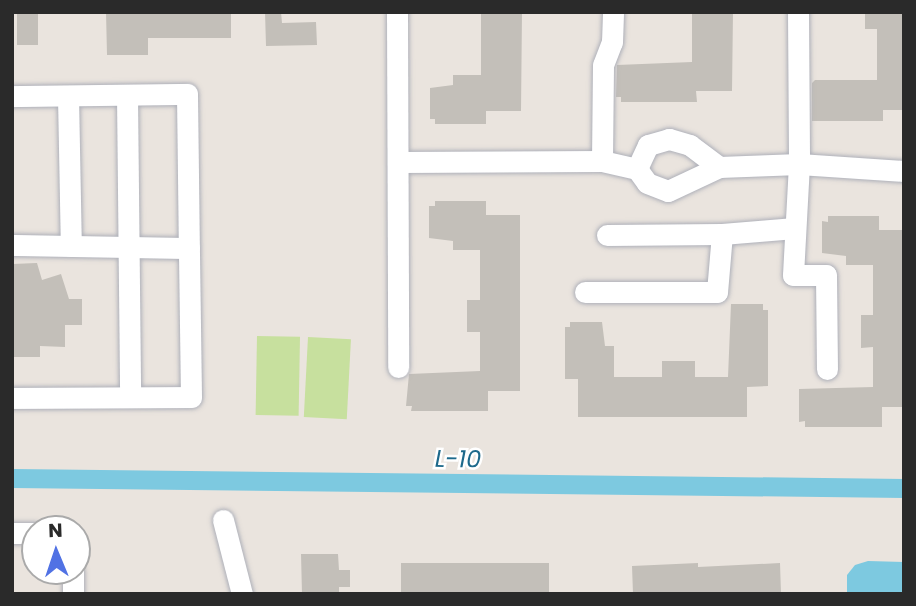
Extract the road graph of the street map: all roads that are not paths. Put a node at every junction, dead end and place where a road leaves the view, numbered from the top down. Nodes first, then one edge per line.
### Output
1 (397, 12) edge
2 (613, 12) edge
3 (798, 12) edge
4 (127, 95) junction
5 (12, 96) edge
6 (68, 96) junction
7 (602, 161) junction
8 (398, 162) junction
9 (799, 164) junction
10 (719, 167) junction
11 (637, 169) junction
12 (904, 171) edge
13 (795, 228) junction
14 (722, 234) junction
15 (607, 235) dead end
16 (12, 245) edge
17 (71, 246) junction
18 (126, 247) junction
19 (189, 248) junction
20 (585, 292) dead end
21 (398, 368) dead end
22 (827, 369) dead end
23 (130, 397) junction
24 (12, 398) edge
25 (223, 520) dead end
26 (242, 594) edge

1 - 8 street
2 - 7 street
3 - 9 street
4 - 6 street
4 - 18 street
4 - 19 street
5 - 6 street
6 - 17 street
7 - 8 street
7 - 11 street
8 - 21 street
9 - 10 street
9 - 12 street
9 - 13 street
10 - 11 street
10 - 11 street
13 - 14 street
13 - 22 street
14 - 15 street
14 - 20 street
16 - 17 street
17 - 18 street
18 - 19 street
18 - 23 street
19 - 23 street
23 - 24 street
25 - 26 street

